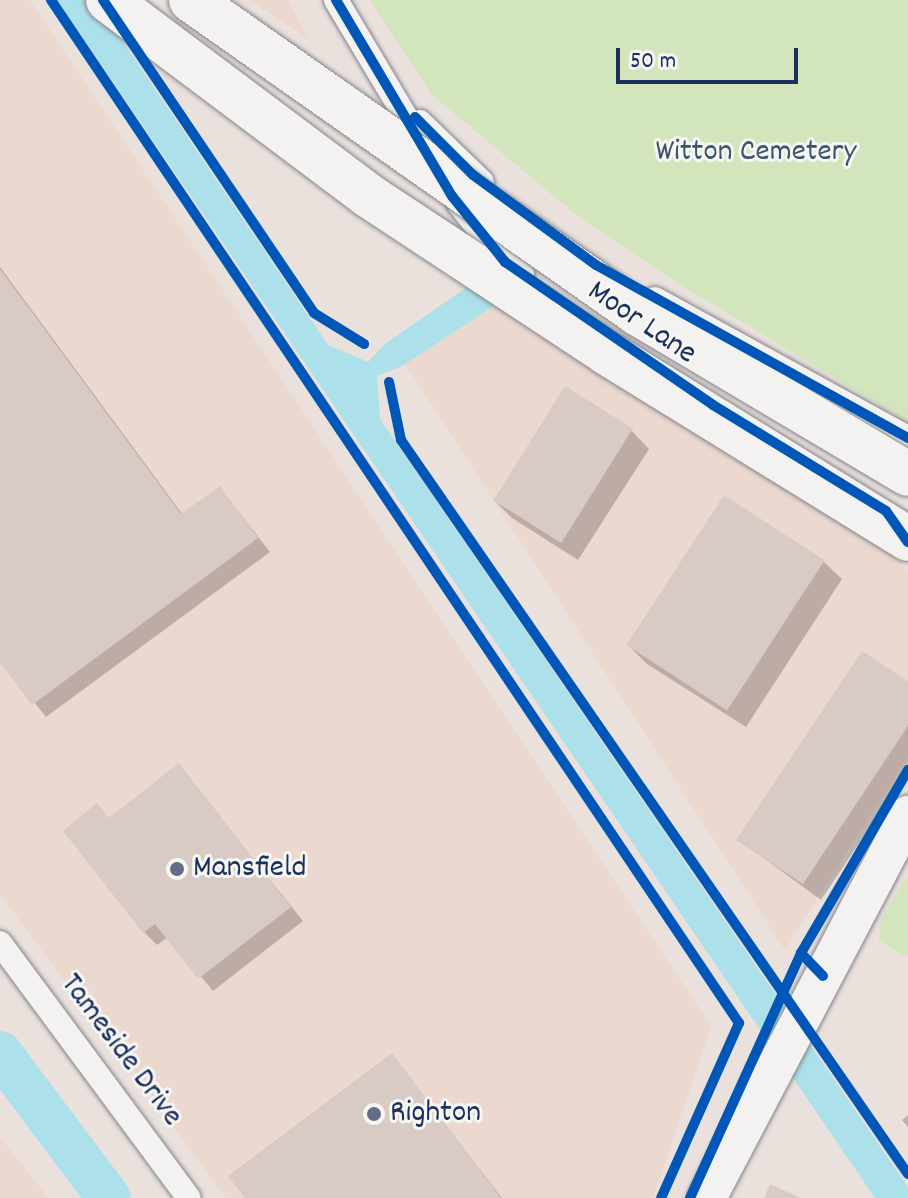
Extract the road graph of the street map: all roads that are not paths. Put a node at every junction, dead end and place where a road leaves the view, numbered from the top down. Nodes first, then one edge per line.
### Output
1 (108, 0) edge
2 (191, 0) edge
3 (336, 0) edge
4 (395, 97) junction
5 (908, 438) edge
6 (908, 474) edge
7 (908, 541) edge
8 (908, 815) edge
9 (0, 943) edge
10 (189, 1198) edge
11 (707, 1198) edge

1 - 7 highway, bridge
2 - 6 highway, bridge
3 - 4 street, Moor Lane
4 - 5 street, Moor Lane
4 - 7 street, Moor Lane
8 - 11 main road
9 - 10 street, Tameside Drive

